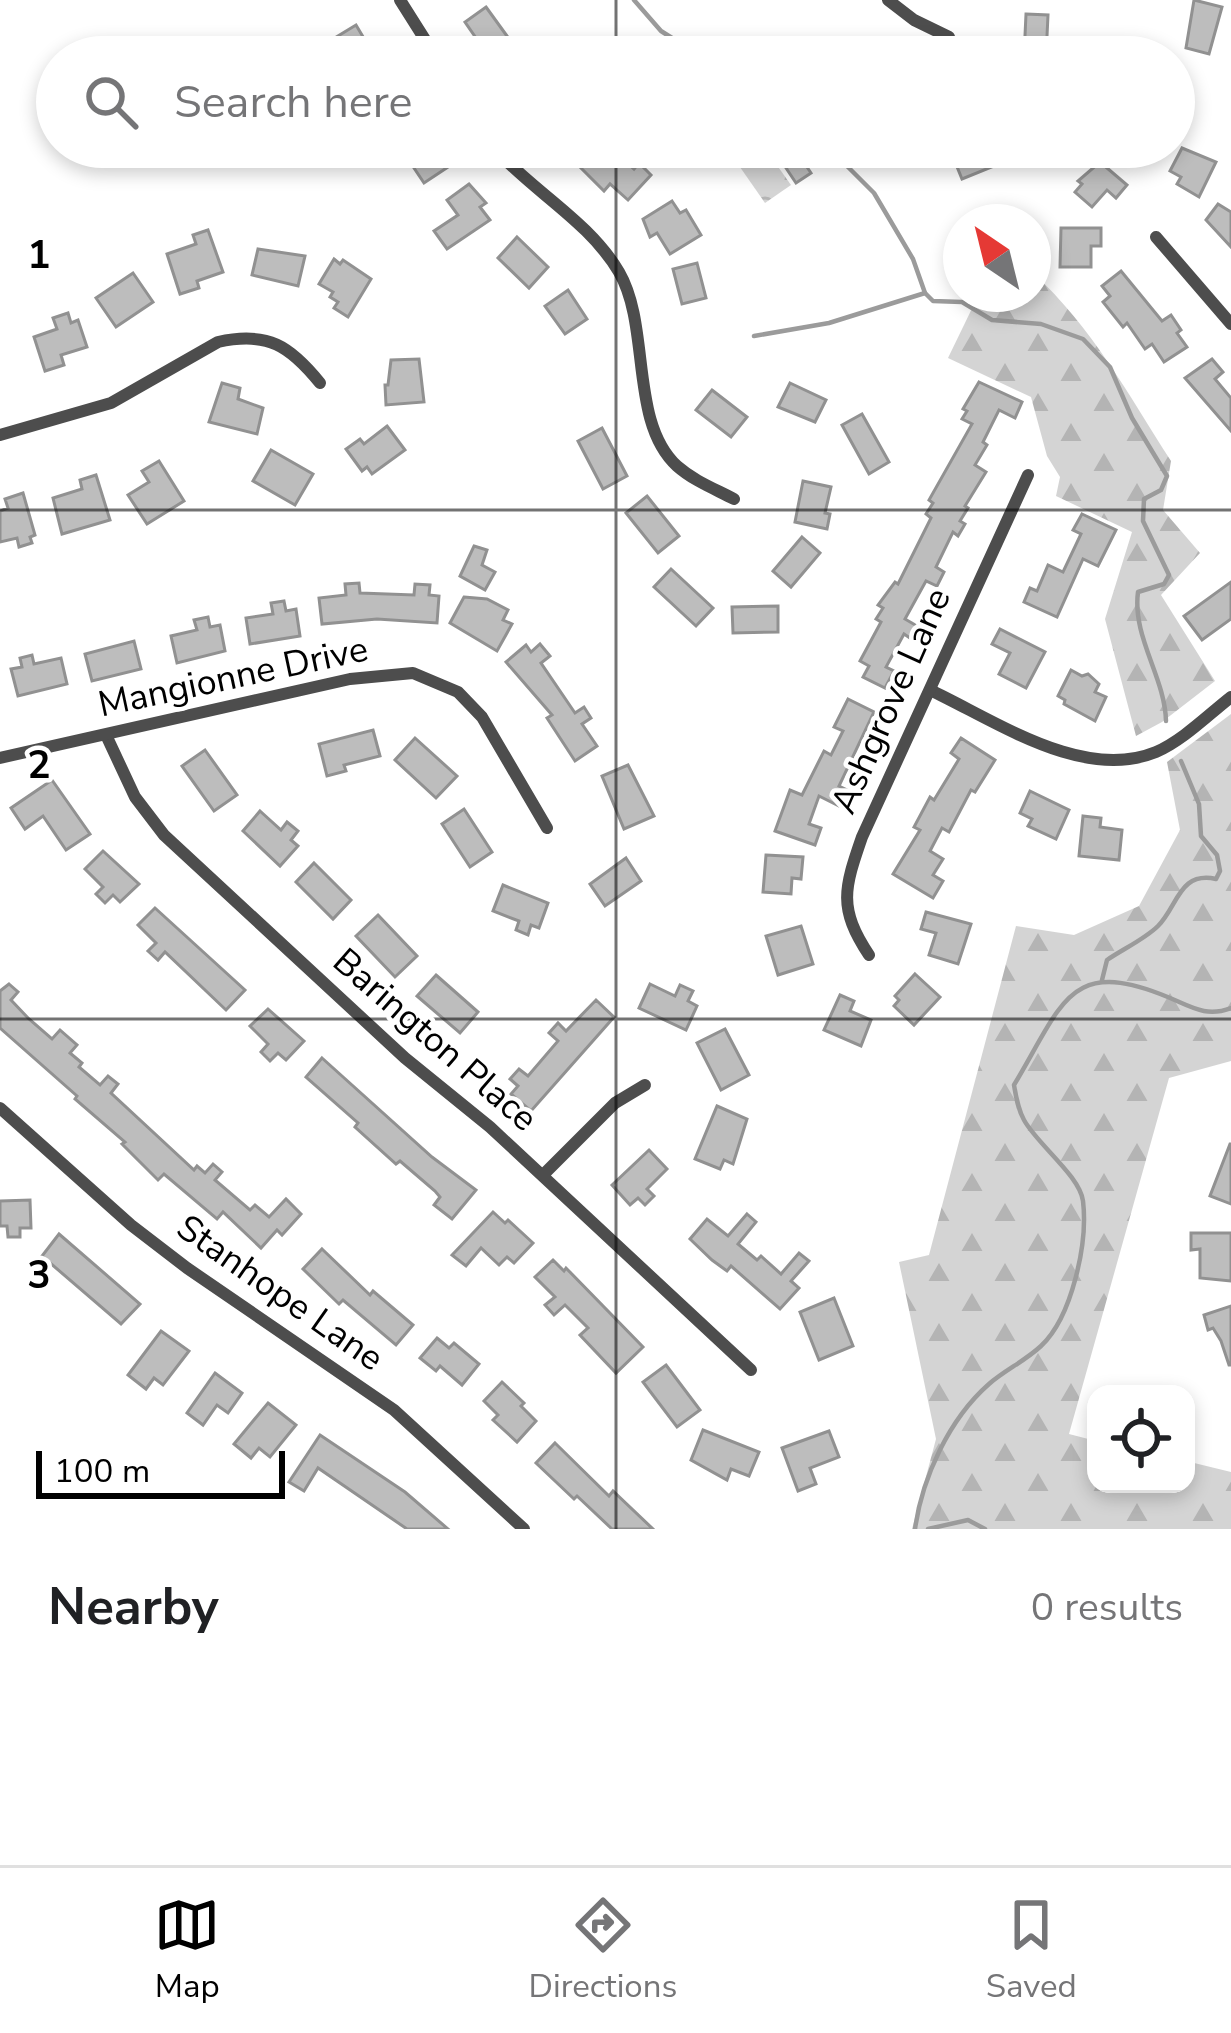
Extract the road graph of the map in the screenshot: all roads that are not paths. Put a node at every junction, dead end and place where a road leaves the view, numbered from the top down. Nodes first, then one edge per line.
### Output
1 (400, 0) edge
2 (888, 0) edge
3 (423, 36) edge
4 (948, 36) edge
5 (517, 168) edge
6 (1156, 237) dead end
7 (1231, 324) edge
8 (320, 383) dead end
9 (0, 435) edge
10 (1028, 475) dead end
11 (734, 499) dead end
12 (930, 691) junction
13 (1231, 698) edge
14 (106, 735) junction
15 (0, 758) edge
16 (547, 828) dead end
17 (869, 956) dead end
18 (645, 1085) dead end
19 (0, 1108) edge
20 (6, 1123) edge
21 (543, 1175) junction
22 (751, 1370) dead end
23 (507, 1523) edge
24 (524, 1529) edge

1 - 3 street
2 - 4 street
5 - 11 street
6 - 7 street
8 - 9 street
10 - 12 street, Ashgrove Lane
12 - 13 street
12 - 17 street, Ashgrove Lane
14 - 15 street, Mangionne Drive
14 - 16 street, Mangionne Drive
14 - 21 street, Barington Place
18 - 21 street
19 - 20 street, Stanhope Lane
20 - 23 street, Stanhope Lane
21 - 22 street, Barington Place
23 - 24 street, Stanhope Lane

